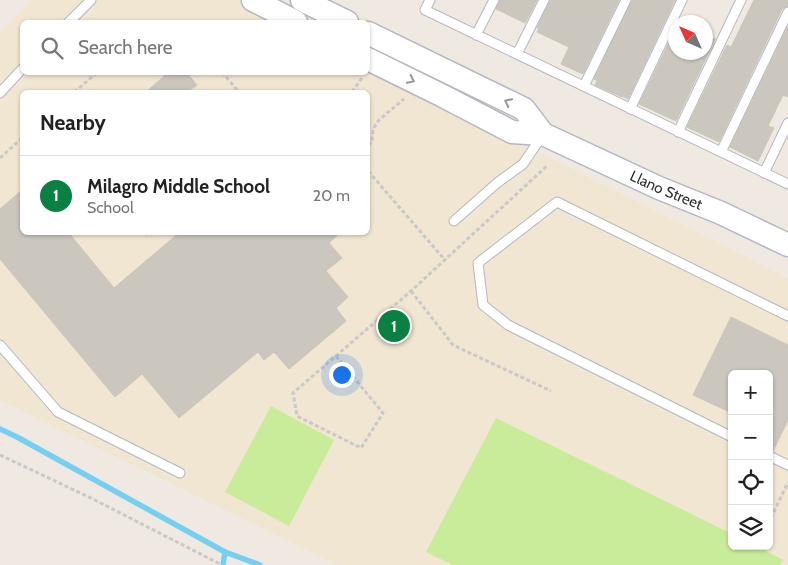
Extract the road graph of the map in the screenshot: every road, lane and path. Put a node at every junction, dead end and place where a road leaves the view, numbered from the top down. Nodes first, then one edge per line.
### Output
1 (91, 0) edge
2 (253, 0) edge
3 (302, 0) edge
4 (430, 0) edge
5 (494, 0) edge
6 (544, 0) edge
7 (626, 0) edge
8 (682, 0) edge
9 (741, 0) edge
10 (788, 12) edge
11 (70, 20) edge
12 (292, 20) edge
13 (343, 20) edge
14 (370, 34) edge
15 (476, 35) junction
16 (517, 54) junction
17 (370, 68) edge
18 (20, 71) edge
19 (94, 75) edge
20 (225, 75) edge
21 (361, 75) edge
22 (584, 86) junction
23 (76, 90) edge
24 (237, 90) edge
25 (353, 90) edge
26 (0, 92) edge
27 (410, 94) dead end
28 (630, 108) junction
29 (788, 123) edge
30 (678, 132) junction
31 (543, 134) junction
32 (20, 140) edge
33 (370, 144) edge
34 (721, 152) junction
35 (0, 158) edge
36 (548, 165) dead end
37 (370, 173) edge
38 (764, 173) junction
39 (788, 184) edge
40 (454, 221) dead end
41 (147, 235) edge
42 (149, 238) dead end
43 (788, 246) edge
44 (445, 260) junction
45 (411, 291) junction
46 (788, 316) edge
47 (0, 345) edge
48 (336, 356) junction
49 (551, 392) dead end
50 (728, 435) edge
51 (0, 455) edge
52 (773, 458) edge
53 (788, 466) edge
54 (180, 473) dead end
55 (788, 482) edge
56 (773, 514) edge
57 (222, 565) edge

1 - 11 lane
2 - 12 street
3 - 13 street
4 - 15 lane
5 - 15 lane
6 - 16 lane
7 - 22 lane
8 - 28 lane
9 - 30 lane
10 - 34 lane
31 -> 14 street, Llano Street
15 - 16 lane
16 - 22 lane
17 -> 31 street, Llano Street
18 - 26 lane
19 - 23 path
20 - 24 path
21 - 25 path
22 - 28 lane
27 - 33 path
28 - 30 lane
29 - 38 lane
30 - 34 lane
31 - 40 lane
31 - 43 street, Llano Street
32 - 35 path
34 - 38 lane
36 - 44 path
37 - 44 path
38 - 39 lane
41 - 42 path
44 - 45 path
45 - 48 path
45 - 49 path
46 - 50 lane
47 - 54 lane
48 - 48 path
51 - 57 path
52 - 53 lane
55 - 56 path

